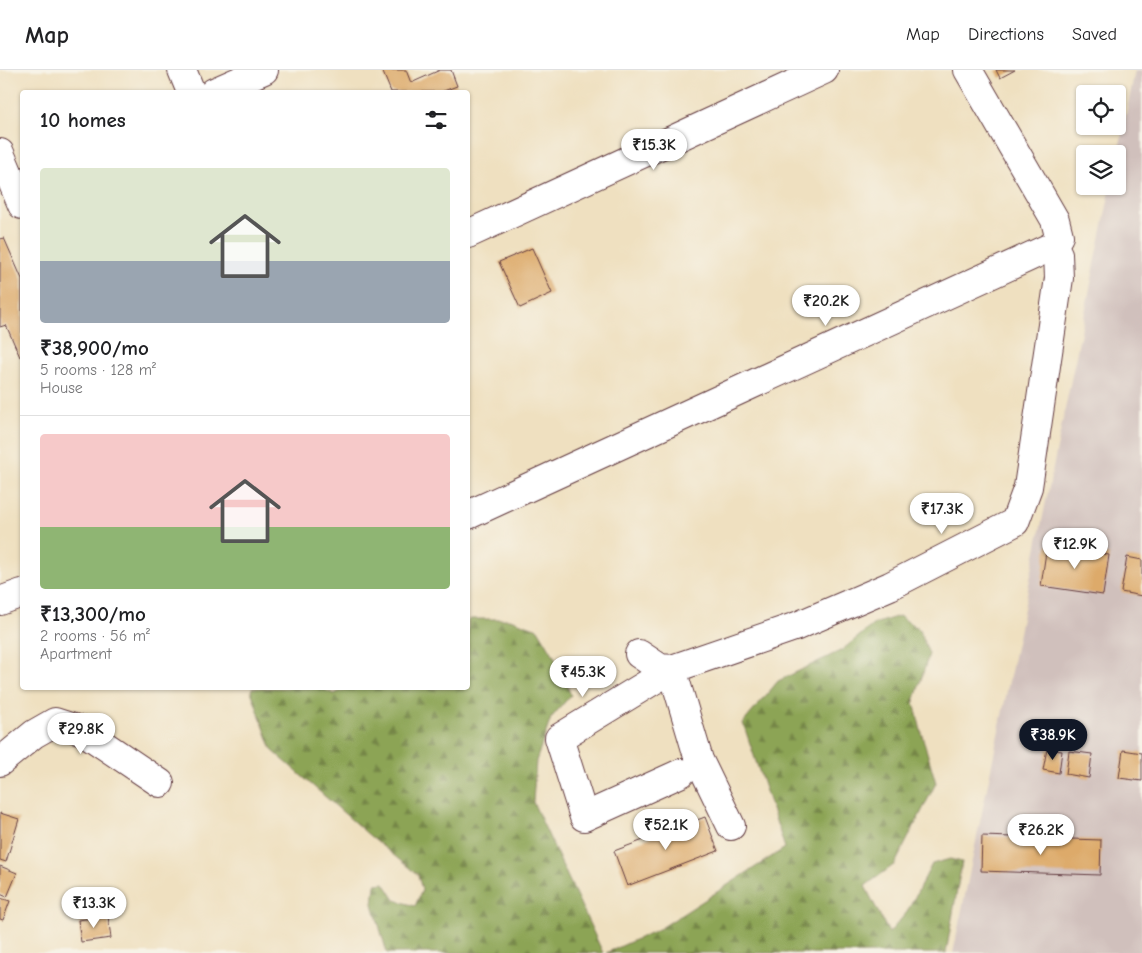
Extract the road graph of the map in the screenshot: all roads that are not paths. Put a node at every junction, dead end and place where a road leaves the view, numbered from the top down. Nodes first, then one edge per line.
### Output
1 (182, 70) edge
2 (264, 70) edge
3 (824, 70) edge
4 (968, 70) edge
5 (190, 90) edge
6 (219, 90) edge
7 (0, 153) edge
8 (15, 190) edge
9 (470, 233) edge
10 (1053, 246) junction
11 (470, 513) edge
12 (20, 594) edge
13 (0, 601) edge
14 (639, 654) dead end
15 (672, 669) junction
16 (0, 762) edge
17 (681, 773) dead end
18 (160, 783) dead end
19 (731, 826) dead end

1 - 5 street
2 - 6 street
3 - 9 street
4 - 10 street
7 - 8 street
10 - 11 street
10 - 15 street
12 - 13 street
14 - 15 street
15 - 17 street
15 - 19 street
16 - 18 street

